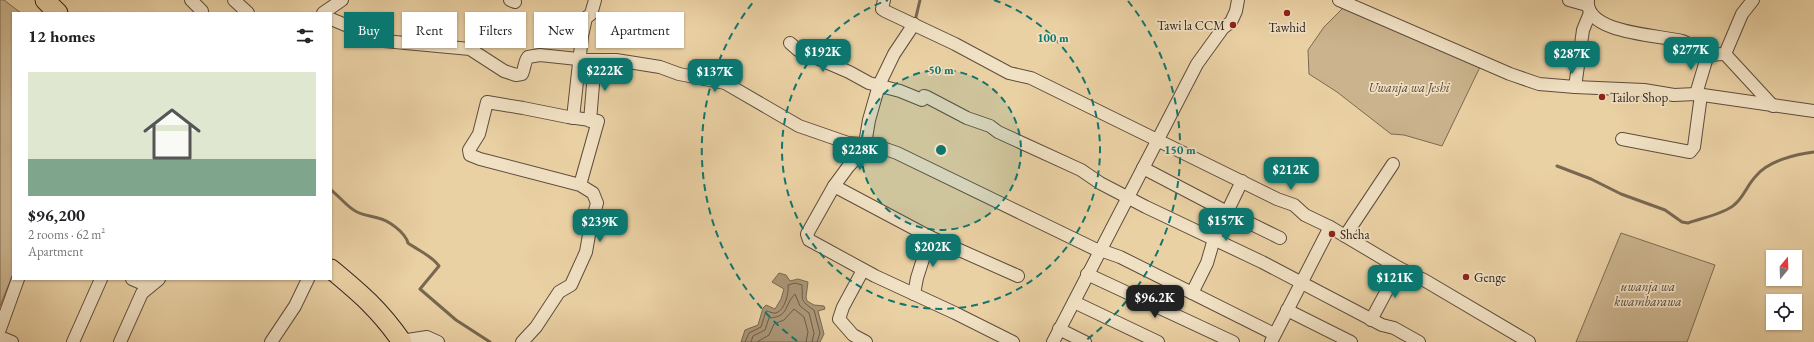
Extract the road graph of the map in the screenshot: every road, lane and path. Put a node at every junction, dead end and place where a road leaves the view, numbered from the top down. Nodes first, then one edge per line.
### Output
1 (31, 0) edge
2 (45, 0) edge
3 (191, 0) edge
4 (234, 0) edge
5 (342, 0) edge
6 (595, 0) edge
7 (884, 0) edge
8 (1339, 0) edge
9 (1569, 0) edge
10 (1753, 0) edge
11 (1588, 6) edge
12 (202, 11) dead end
13 (1235, 11) edge
14 (42, 12) edge
15 (57, 12) edge
16 (247, 12) edge
17 (324, 12) edge
18 (332, 19) edge
19 (911, 23) junction
20 (790, 43) dead end
21 (1708, 54) junction
22 (1725, 54) junction
23 (580, 59) junction
24 (595, 60) junction
25 (874, 84) junction
26 (1575, 87) junction
27 (1699, 95) junction
28 (1773, 106) junction
29 (1814, 111) edge
30 (572, 118) junction
31 (590, 121) junction
32 (1622, 138) dead end
33 (1158, 139) junction
34 (865, 144) junction
35 (1393, 164) dead end
36 (1143, 168) junction
37 (1242, 182) junction
38 (580, 185) junction
39 (834, 186) junction
40 (1128, 197) junction
41 (1226, 212) junction
42 (1330, 227) junction
43 (1345, 236) junction
44 (930, 237) junction
45 (1280, 238) dead end
46 (1214, 239) junction
47 (1099, 251) junction
48 (1399, 268) junction
49 (332, 270) edge
50 (863, 270) junction
51 (1088, 274) junction
52 (1018, 276) dead end
53 (18, 280) edge
54 (101, 280) edge
55 (134, 280) edge
56 (157, 280) edge
57 (308, 280) edge
58 (326, 280) edge
59 (1301, 283) junction
60 (148, 286) junction
61 (1192, 293) junction
62 (914, 294) junction
63 (1074, 302) junction
64 (1287, 310) junction
65 (1371, 320) junction
66 (0, 329) edge
67 (1059, 329) junction
68 (0, 337) edge
69 (1273, 338) edge
70 (12, 342) edge
71 (73, 342) edge
72 (120, 342) edge
73 (271, 342) edge
74 (388, 342) edge
75 (401, 342) edge
76 (438, 342) edge
77 (522, 342) edge
78 (866, 342) edge
79 (1013, 342) edge
80 (1053, 342) edge
81 (1085, 342) edge
82 (1158, 342) edge
83 (1232, 342) edge
84 (1352, 342) edge
85 (1419, 342) edge
86 (1529, 342) edge

1 - 14 main road
2 - 15 main road
3 - 12 street
4 - 16 street
5 - 17 street
6 - 23 street
7 - 19 street
8 - 26 street
9 - 11 street
10 - 22 street
11 - 21 street
11 - 26 street
13 - 33 street
18 - 23 street
19 - 25 street
19 - 33 street
20 - 25 street
21 - 22 street
21 - 27 street
22 - 28 street
23 - 24 street
23 - 30 street
24 - 31 street
24 - 34 street
25 - 34 street
25 - 40 street
26 - 27 street
27 - 28 street
27 - 32 street
28 - 29 street
30 - 31 street
30 - 38 street
31 - 38 street
33 - 36 street
33 - 37 street
34 - 39 street
34 - 47 street
35 - 43 street
36 - 40 street
36 - 41 street
37 - 41 street
37 - 42 street
38 - 77 street
39 - 44 street
39 - 50 street
40 - 46 street
40 - 47 street
41 - 45 street
41 - 46 street
42 - 43 street
42 - 59 street
43 - 48 street
44 - 52 street
44 - 62 street
46 - 59 street
46 - 61 street
47 - 51 street
47 - 61 street
48 - 65 street
48 - 86 street
49 - 75 main road
50 - 62 street
50 - 78 street
51 - 63 street
51 - 83 street
53 - 66 street
54 - 71 street
55 - 60 street
56 - 60 street
57 - 73 street
58 - 74 main road
59 - 64 street
59 - 65 street
60 - 72 street
61 - 69 street
62 - 79 street
63 - 67 street
63 - 82 street
64 - 69 street
64 - 84 street
65 - 85 street
67 - 80 street
67 - 81 street
68 - 70 street
75 - 76 street

